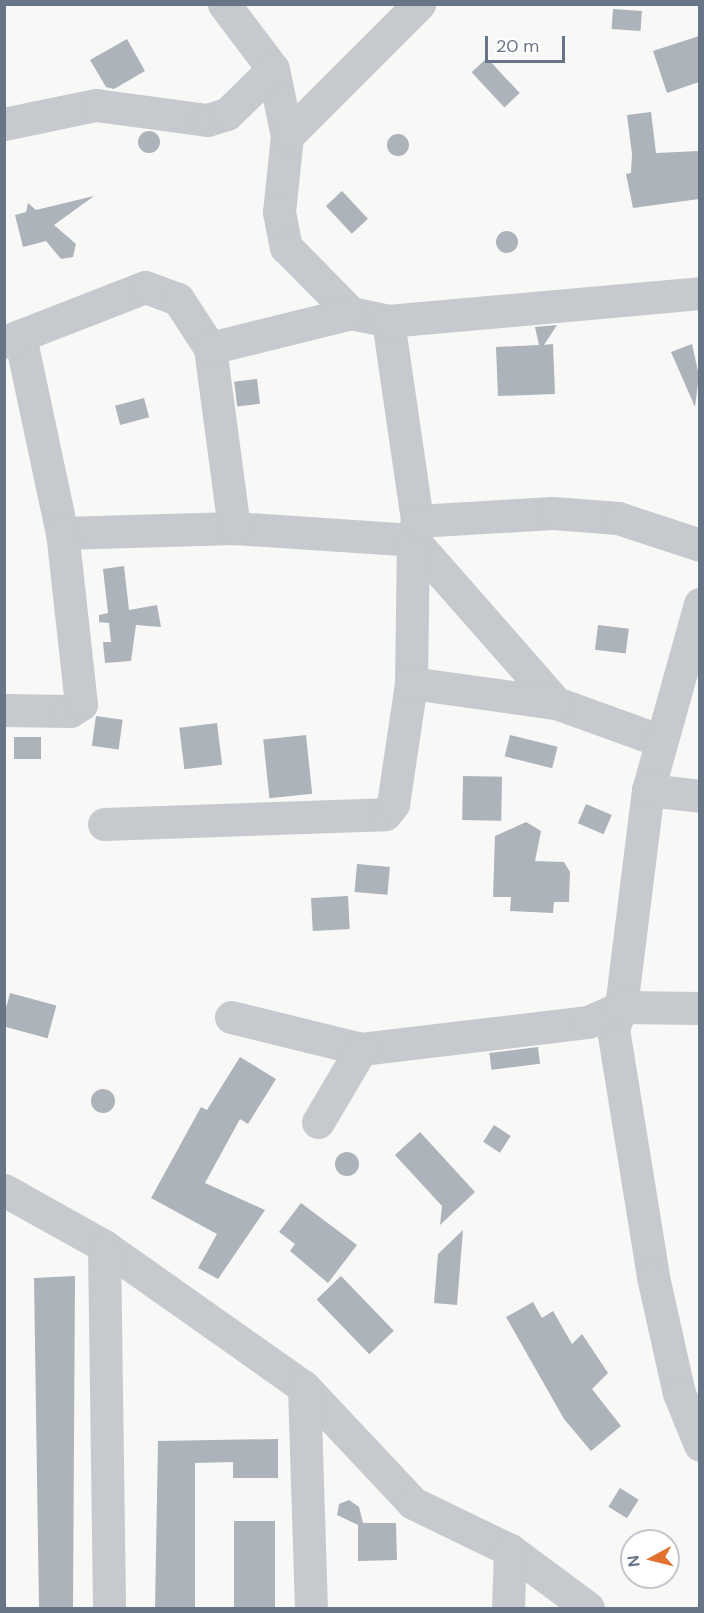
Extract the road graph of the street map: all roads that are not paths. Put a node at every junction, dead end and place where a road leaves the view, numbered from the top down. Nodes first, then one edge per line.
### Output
1 (224, 4) edge
2 (419, 4) edge
3 (273, 69) junction
4 (4, 123) edge
5 (287, 136) junction
6 (699, 293) edge
7 (351, 314) junction
8 (388, 321) junction
9 (12, 339) edge
10 (210, 348) junction
11 (234, 528) junction
12 (415, 530) junction
13 (62, 533) junction
14 (699, 545) edge
15 (699, 604) edge
16 (411, 683) junction
17 (556, 703) junction
18 (4, 710) edge
19 (659, 740) junction
20 (648, 790) junction
21 (699, 796) edge
22 (104, 824) dead end
23 (621, 1007) junction
24 (699, 1008) edge
25 (231, 1017) dead end
26 (361, 1049) junction
27 (318, 1122) dead end
28 (4, 1190) edge
29 (104, 1246) junction
30 (304, 1387) junction
31 (699, 1445) edge
32 (510, 1550) junction
33 (109, 1608) edge
34 (311, 1608) edge
35 (508, 1608) edge
36 (588, 1608) edge

1 - 3 street
2 - 5 street
3 - 4 street
3 - 5 street
5 - 7 street
6 - 8 street
7 - 8 street
7 - 10 street
8 - 12 street
9 - 10 street
9 - 13 street
10 - 11 street
11 - 12 street
11 - 13 street
12 - 14 street
12 - 16 street
12 - 17 street
13 - 18 street
15 - 19 street
16 - 17 street
16 - 22 street
17 - 19 street
19 - 20 street
20 - 21 street
20 - 23 street
23 - 24 street
23 - 26 street
23 - 31 street
25 - 26 street
26 - 27 street
28 - 29 street
29 - 30 street
29 - 33 street
30 - 32 street
30 - 34 street
32 - 35 street
32 - 36 street

